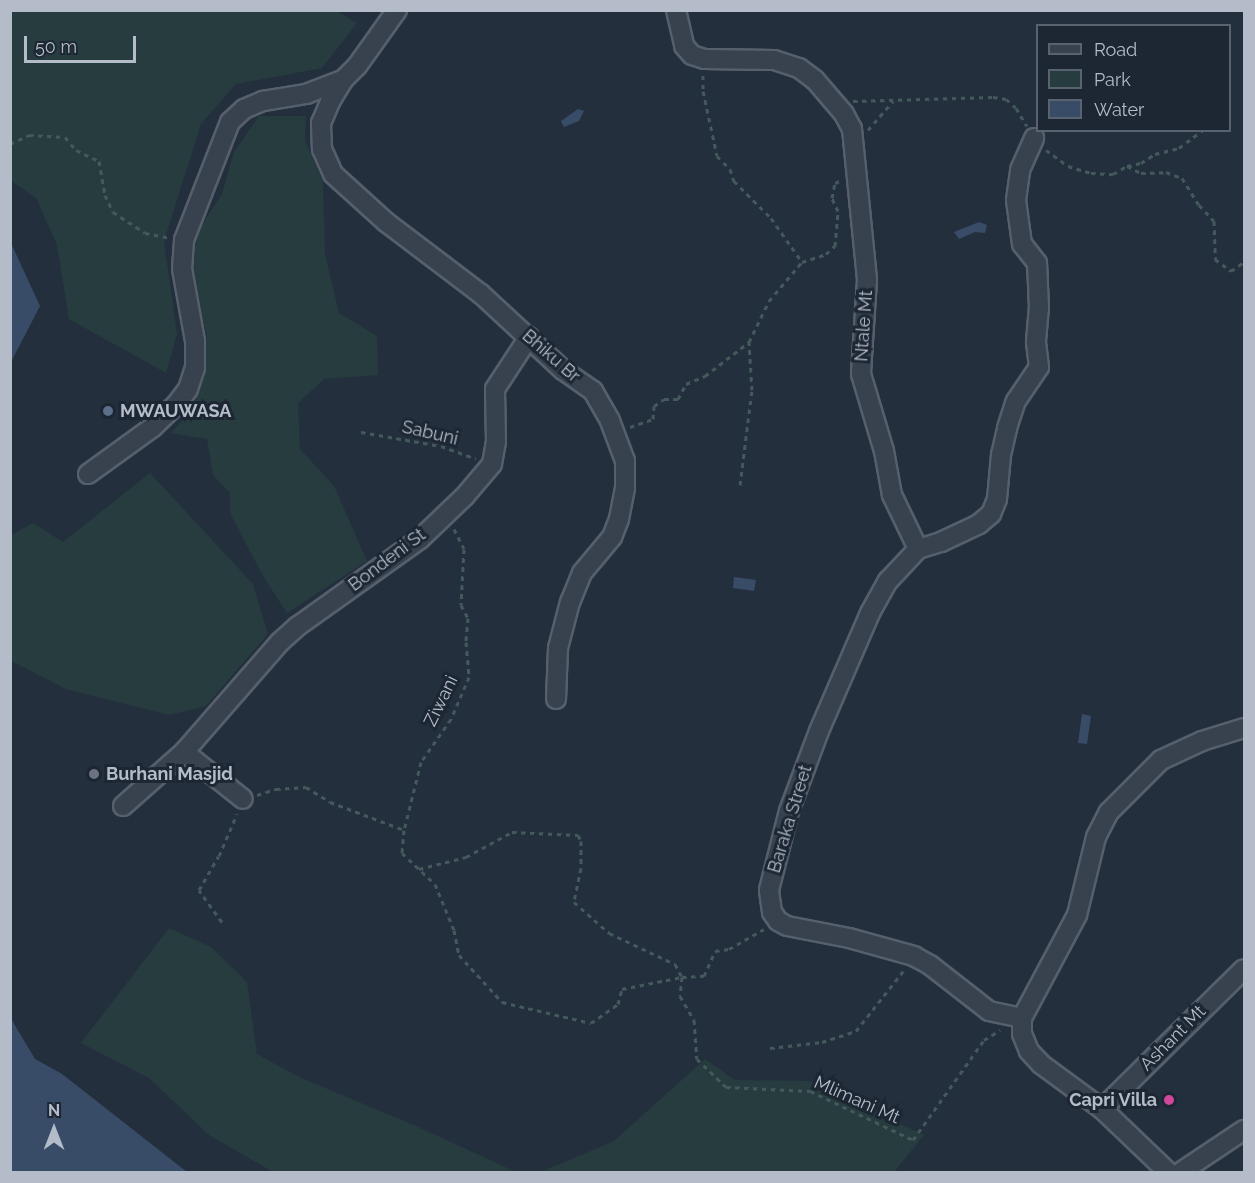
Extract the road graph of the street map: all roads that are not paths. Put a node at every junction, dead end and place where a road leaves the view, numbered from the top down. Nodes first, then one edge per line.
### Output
1 (397, 10) edge
2 (676, 10) edge
3 (343, 80) junction
4 (1034, 138) road end
5 (529, 337) junction
6 (88, 474) dead end
7 (918, 549) junction
8 (556, 699) dead end
9 (1245, 728) edge
10 (184, 752) junction
11 (243, 799) road end
12 (123, 806) dead end
13 (1245, 969) edge
14 (1022, 1018) junction
15 (1102, 1109) junction
16 (1245, 1130) edge
17 (1170, 1172) edge

1 - 3 street, Bhiku Br
2 - 7 street, Ntale Mt
3 - 5 street, Bhiku Br
3 - 6 street
4 - 7 street
5 - 8 street, Bhiku Br
5 - 10 street, Bondeni St
7 - 14 street, Baraka Street
9 - 14 street
10 - 11 street
10 - 12 street, Bondeni St
13 - 15 street, Ashant Mt
14 - 15 street
15 - 17 street
16 - 17 street

